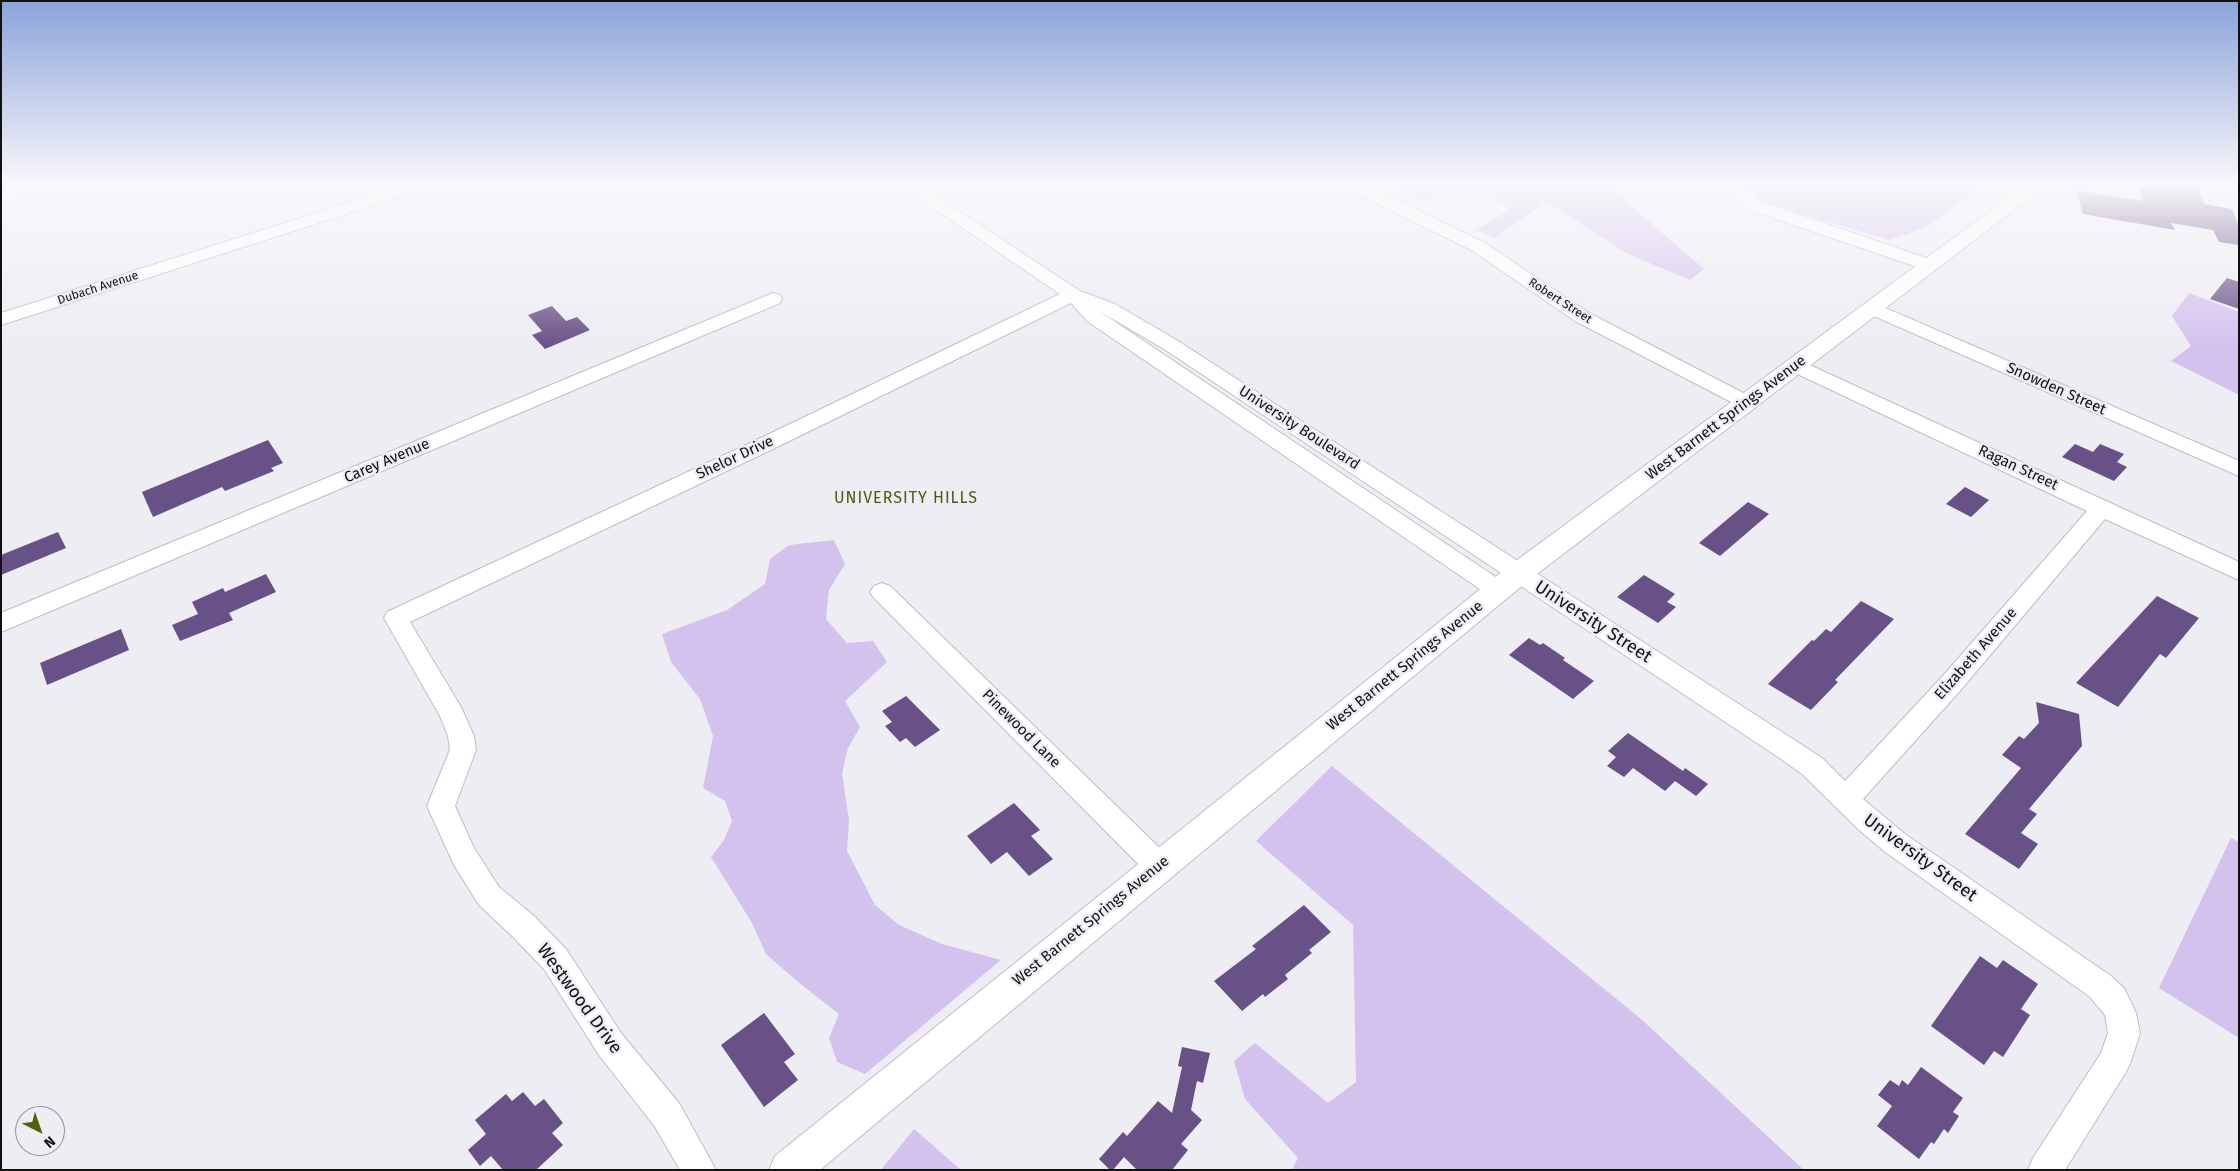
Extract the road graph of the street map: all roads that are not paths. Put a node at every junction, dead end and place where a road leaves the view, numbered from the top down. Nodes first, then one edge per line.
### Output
1 (253, 239) edge
2 (988, 239) edge
3 (1464, 239) edge
4 (1852, 239) edge
5 (1965, 239) edge
6 (1929, 265) junction
7 (1073, 295) junction
8 (773, 299) dead end
9 (1874, 309) junction
10 (1, 319) edge
11 (1796, 366) junction
12 (1746, 402) junction
13 (2239, 469) edge
14 (2103, 507) junction
15 (2239, 572) edge
16 (1509, 582) junction
17 (882, 592) dead end
18 (396, 618) joint
19 (1, 623) edge
20 (1846, 799) junction
21 (1159, 866) junction
22 (699, 1170) edge
23 (789, 1170) edge
24 (2045, 1170) edge

1 - 10 street, Dubach Avenue
2 - 7 street, University Boulevard
3 - 12 street, Robert Street
4 - 6 street
5 - 6 street, West Barnett Springs Avenue
6 - 9 street, West Barnett Springs Avenue
7 - 16 street, University Boulevard
7 - 18 street, Shelor Drive
8 - 19 street, Carey Avenue
9 - 11 street, West Barnett Springs Avenue
9 - 13 street, Snowden Street
11 - 12 street, West Barnett Springs Avenue
11 - 14 street, Ragan Street
12 - 16 street, West Barnett Springs Avenue
14 - 15 street, Ragan Street
14 - 20 street, Elizabeth Avenue
16 - 20 street, University Street
16 - 21 street, West Barnett Springs Avenue
17 - 21 street, Pinewood Lane
18 - 22 street, Westwood Drive
20 - 24 street, University Street
21 - 23 street, West Barnett Springs Avenue

